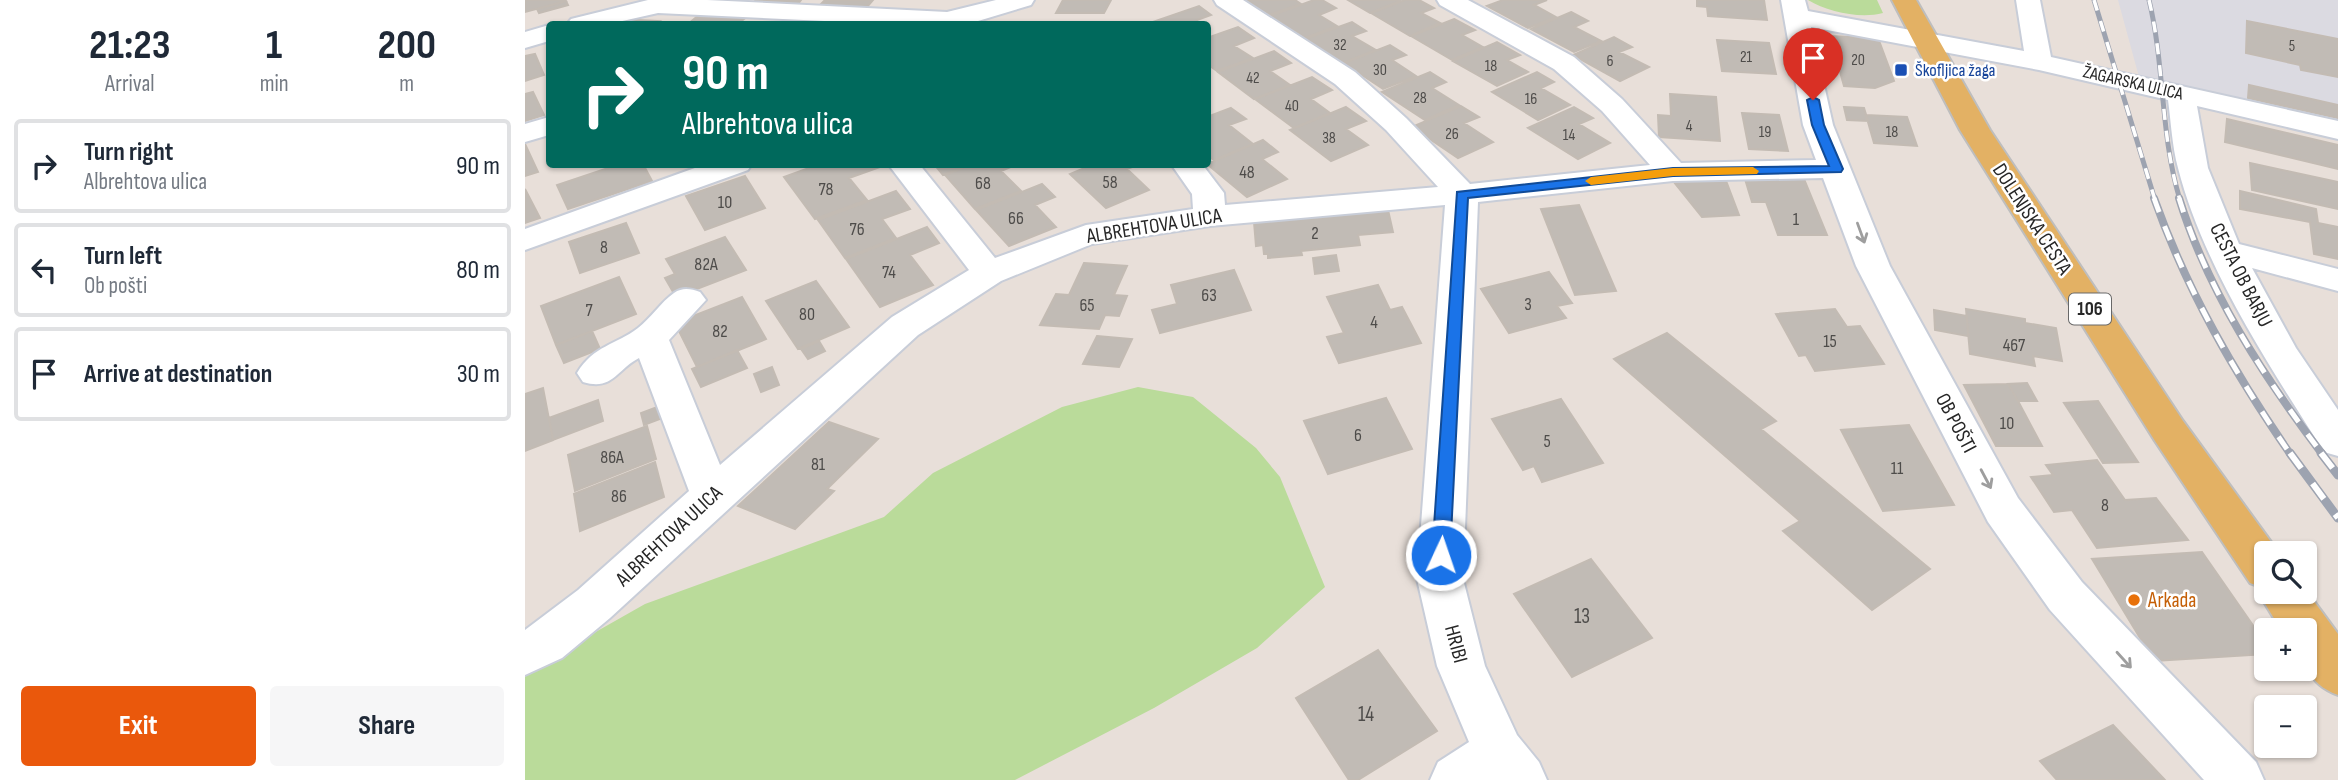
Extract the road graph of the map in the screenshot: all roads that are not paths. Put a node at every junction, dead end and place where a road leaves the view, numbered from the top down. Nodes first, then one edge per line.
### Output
1 (1022, 0) edge
2 (1226, 0) edge
3 (1450, 0) edge
4 (1904, 0) edge
5 (2028, 0) edge
6 (1794, 8) edge
7 (592, 21) edge
8 (546, 34) edge
9 (1927, 39) junction
10 (525, 40) edge
11 (2039, 61) junction
12 (2181, 94) junction
13 (546, 127) edge
14 (2338, 131) edge
15 (525, 133) edge
16 (726, 168) edge
17 (906, 168) edge
18 (1189, 168) edge
19 (1837, 169) junction
20 (1673, 172) junction
21 (1462, 194) junction
22 (1210, 216) junction
23 (525, 240) edge
24 (2225, 251) junction
25 (989, 273) junction
26 (2338, 280) edge
27 (688, 300) dead end
28 (650, 338) junction
29 (596, 373) dead end
30 (2338, 441) edge
31 (712, 496) junction
32 (2254, 553) edge
33 (2289, 604) edge
34 (525, 654) edge
35 (2338, 673) edge
36 (1510, 766) edge
37 (1456, 780) edge
38 (2238, 780) edge

1 - 7 street
2 - 21 street
3 - 20 street
4 - 9 main road, DOLENJSKA CESTA / 106
5 - 11 street
6 - 9 street, ŽAGARSKA ULICA
6 - 19 street, OB POŠTI
8 - 10 street
9 - 11 street, ŽAGARSKA ULICA
9 - 32 main road, DOLENJSKA CESTA / 106
11 - 12 street, ŽAGARSKA ULICA
12 - 14 street, ŽAGARSKA ULICA
12 - 24 street, CESTA OB BARJU
13 - 15 street
16 - 23 street
17 - 25 street
18 - 22 street
19 - 20 street, ALBREHTOVA ULICA
19 -> 38 street, OB POŠTI
20 - 21 street, ALBREHTOVA ULICA
21 - 22 street, ALBREHTOVA ULICA
21 - 36 street, HRIBI
22 - 25 street, ALBREHTOVA ULICA
24 - 26 street
24 - 30 street, CESTA OB BARJU
25 - 31 street, ALBREHTOVA ULICA
27 - 28 street
28 - 29 street
28 - 31 street
31 - 34 street, ALBREHTOVA ULICA
33 - 35 main road
36 - 37 street, HRIBI

